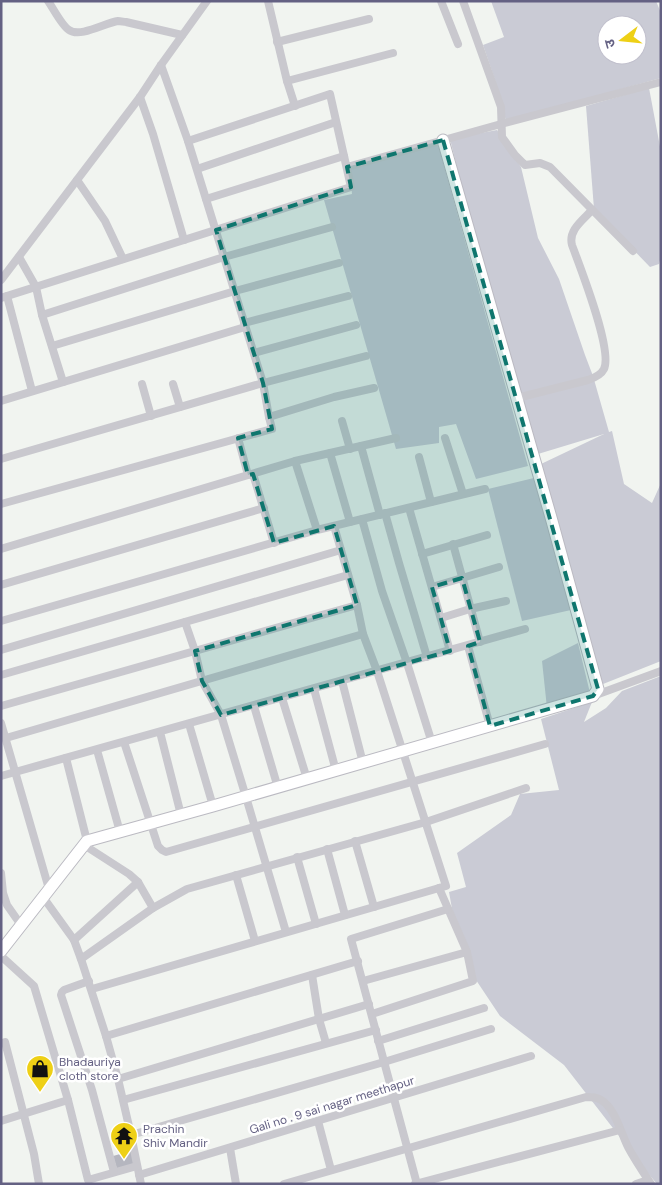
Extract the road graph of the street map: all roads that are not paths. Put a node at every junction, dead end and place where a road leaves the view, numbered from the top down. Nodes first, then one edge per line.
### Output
1 (48, 1) edge
2 (207, 1) edge
3 (268, 1) edge
4 (441, 1) edge
5 (463, 1) edge
6 (370, 19) dead end
7 (182, 35) junction
8 (277, 42) junction
9 (458, 44) dead end
10 (393, 53) dead end
11 (161, 64) junction
12 (287, 81) junction
13 (661, 82) edge
14 (140, 97) junction
15 (295, 106) junction
16 (336, 122) junction
17 (501, 124) junction
18 (443, 140) junction
19 (188, 141) junction
20 (344, 156) junction
21 (347, 167) junction
22 (197, 169) junction
23 (78, 180) junction
24 (206, 199) junction
25 (592, 210) junction
26 (332, 228) dead end
27 (216, 230) junction
28 (184, 240) junction
29 (633, 251) dead end
30 (19, 257) junction
31 (224, 257) junction
32 (123, 259) junction
33 (338, 263) dead end
34 (1, 280) edge
35 (36, 287) junction
36 (235, 291) junction
37 (348, 296) dead end
38 (4, 297) edge
39 (42, 315) junction
40 (245, 325) junction
41 (356, 325) dead end
42 (52, 346) junction
43 (254, 353) junction
44 (366, 356) dead end
45 (63, 382) junction
46 (263, 383) junction
47 (142, 384) dead end
48 (173, 384) dead end
49 (374, 388) dead end
50 (32, 391) junction
51 (517, 398) junction
52 (2, 399) edge
53 (180, 407) junction
54 (151, 416) junction
55 (269, 417) junction
56 (342, 421) dead end
57 (238, 438) junction
58 (396, 438) dead end
59 (445, 438) dead end
60 (361, 446) junction
61 (350, 449) junction
62 (330, 453) junction
63 (419, 457) dead end
64 (1, 459) edge
65 (295, 461) junction
66 (250, 474) junction
67 (485, 489) dead end
68 (463, 494) junction
69 (431, 502) junction
70 (1, 504) edge
71 (264, 508) junction
72 (409, 508) junction
73 (383, 514) junction
74 (362, 519) junction
75 (350, 522) junction
76 (334, 526) junction
77 (317, 530) junction
78 (488, 535) dead end
79 (274, 543) junction
80 (453, 544) junction
81 (1, 549) edge
82 (341, 550) junction
83 (422, 554) junction
84 (499, 567) dead end
85 (348, 575) junction
86 (462, 578) junction
87 (1, 585) edge
88 (432, 587) junction
89 (506, 601) dead end
90 (357, 605) junction
91 (470, 609) junction
92 (441, 618) junction
93 (1, 621) edge
94 (184, 622) junction
95 (526, 629) dead end
96 (363, 634) junction
97 (480, 642) junction
98 (468, 646) junction
99 (1, 650) edge
100 (450, 650) junction
101 (195, 651) junction
102 (427, 657) junction
103 (407, 663) junction
104 (377, 671) junction
105 (661, 671) edge
106 (1, 675) edge
107 (202, 681) junction
108 (342, 681) junction
109 (314, 689) junction
110 (593, 696) junction
111 (282, 698) junction
112 (1, 706) edge
113 (254, 706) junction
114 (221, 715) junction
115 (1, 722) edge
116 (188, 724) junction
117 (490, 726) junction
118 (160, 732) junction
119 (6, 738) junction
120 (124, 742) junction
121 (432, 743) junction
122 (545, 744) dead end
123 (97, 750) junction
124 (403, 751) junction
125 (66, 758) junction
126 (363, 763) junction
127 (336, 771) junction
128 (16, 772) junction
129 (1, 776) edge
130 (307, 779) junction
131 (413, 782) junction
132 (278, 788) junction
133 (526, 788) dead end
134 (246, 797) junction
135 (214, 806) junction
136 (181, 815) junction
137 (426, 822) junction
138 (150, 824) junction
139 (255, 826) junction
140 (120, 832) junction
141 (355, 841) junction
142 (86, 843) junction
143 (327, 849) junction
144 (297, 857) junction
145 (266, 866) junction
146 (1, 873) edge
147 (236, 874) junction
148 (138, 882) junction
149 (439, 888) junction
150 (46, 893) junction
151 (374, 907) junction
152 (153, 908) junction
153 (448, 909) junction
154 (345, 915) junction
155 (316, 924) junction
156 (22, 925) junction
157 (286, 932) junction
158 (74, 940) junction
159 (255, 941) junction
160 (1, 951) edge
161 (467, 952) junction
162 (1, 956) edge
163 (82, 959) junction
164 (358, 961) junction
165 (312, 975) junction
166 (363, 982) junction
167 (90, 985) junction
168 (369, 1004) junction
169 (484, 1008) dead end
170 (372, 1014) junction
171 (319, 1019) junction
172 (376, 1030) junction
173 (491, 1030) dead end
174 (106, 1036) junction
175 (378, 1041) junction
176 (5, 1042) dead end
177 (326, 1043) junction
178 (531, 1056) dead end
179 (384, 1062) junction
180 (118, 1079) junction
181 (393, 1098) junction
182 (68, 1100) junction
183 (123, 1100) junction
184 (23, 1115) junction
185 (1, 1121) edge
186 (318, 1121) junction
187 (620, 1130) junction
188 (131, 1135) junction
189 (407, 1147) junction
190 (230, 1148) junction
191 (137, 1166) junction
192 (331, 1170) junction
193 (114, 1172) junction
194 (140, 1180) edge
195 (649, 1182) edge
196 (40, 1184) edge
197 (236, 1184) edge
198 (284, 1184) edge
199 (416, 1184) edge
200 (636, 1184) edge

1 - 7 street
2 - 7 street
3 - 8 street
4 - 9 street
5 - 17 street
6 - 8 street
7 - 11 street
8 - 12 street
10 - 12 street
11 - 14 street
11 - 19 street
12 - 15 street
13 - 17 street
14 - 23 street
14 - 28 street
15 - 16 street
15 - 19 street
16 - 20 street
16 - 22 street
17 - 18 street
17 - 25 street
18 - 21 street
18 - 51 street
19 - 22 street
20 - 21 street
20 - 24 street
21 - 27 street
22 - 24 street
23 - 30 street
23 - 32 street
24 - 27 street
25 - 29 street
25 - 51 street
26 - 31 street
27 - 28 street
27 - 31 street
28 - 32 street
30 - 34 street
30 - 35 street
31 - 36 street
31 - 39 street
32 - 35 street
33 - 36 street
35 - 38 street
35 - 39 street
36 - 40 street
36 - 42 street
37 - 40 street
38 - 50 street
39 - 42 street
40 - 43 street
40 - 45 street
41 - 43 street
42 - 45 street
43 - 46 street
44 - 46 street
45 - 50 street
46 - 53 street
46 - 55 street
47 - 54 street
48 - 53 street
49 - 55 street
50 - 52 street
51 - 110 street
53 - 54 street
54 - 64 street
55 - 57 street
56 - 61 street
57 - 66 street
57 - 70 street
58 - 60 street
59 - 68 street
60 - 61 street
60 - 73 street
61 - 62 street
62 - 65 street
62 - 75 street
63 - 69 street
65 - 66 street
65 - 77 street
66 - 71 street
66 - 81 street
67 - 68 street
68 - 69 street
69 - 72 street
71 - 79 street
71 - 87 street
72 - 73 street
72 - 83 street
73 - 74 street
73 - 102 street
74 - 75 street
74 - 103 street
75 - 76 street
76 - 77 street
76 - 82 street
77 - 79 street
78 - 80 street
79 - 93 street
80 - 83 street
80 - 86 street
82 - 85 street
82 - 99 street
83 - 88 street
84 - 86 street
85 - 90 street
85 - 94 street
86 - 88 street
86 - 91 street
88 - 92 street
89 - 91 street
90 - 96 street
90 - 101 street
91 - 92 street
91 - 97 street
92 - 100 street
94 - 101 street
94 - 106 street
95 - 97 street
96 - 104 street
96 - 107 street
97 - 98 street
98 - 100 street
98 - 117 street
100 - 102 street
101 - 107 street
101 - 112 street
102 - 103 street
103 - 104 street
103 - 121 street
104 - 108 street
104 - 124 street
105 - 110 street
107 - 114 street
107 - 119 street
108 - 109 street
108 - 126 street
109 - 111 street
109 - 127 street
110 - 117 street
111 - 113 street
111 - 130 street
113 - 114 street
113 - 132 street
114 - 116 street
114 - 134 street
115 - 119 street
116 - 118 street
116 - 135 street
117 - 121 street
118 - 120 street
118 - 136 street
119 - 128 street
120 - 123 street
120 - 138 street
121 - 124 street
122 - 131 street
123 - 125 street
123 - 140 street
124 - 126 street
124 - 131 street
125 - 128 street
125 - 142 street
126 - 127 street
127 - 130 street
128 - 129 street
128 - 150 street
130 - 132 street
131 - 137 street
131 - 139 street
132 - 134 street
133 - 137 street
134 - 135 street
134 - 139 street
135 - 136 street
136 - 138 street
137 - 141 street
137 - 149 street
138 - 139 street
138 - 140 street
139 - 145 street
140 - 142 street
141 - 143 street
141 - 151 street
142 - 148 street
142 - 150 street
143 - 144 street
143 - 154 street
144 - 145 street
144 - 155 street
145 - 147 street
145 - 157 street
146 - 156 street
147 - 152 street
147 - 159 street
148 - 152 street
148 - 158 street
149 - 151 street
149 - 153 street
150 - 156 street
150 - 158 street
151 - 154 street
152 - 163 street
153 - 161 street
153 - 164 street
154 - 155 street
155 - 157 street
156 - 160 street
157 - 159 street
158 - 163 street
159 - 167 street
161 - 166 street
161 - 170 street
162 - 182 street
163 - 167 street
164 - 165 street
164 - 166 street
165 - 171 street
165 - 174 street
166 - 168 street
167 - 174 street
167 - 193 street
168 - 170 street
168 - 171 street
169 - 175 street
170 - 172 street
171 - 177 street
171 - 180 street
172 - 175 street
172 - 177 street
173 - 179 street
174 - 180 street
175 - 179 street
176 - 184 street
177 - 183 street
178 - 181 street, Gali no . 9 sai nagar meethapur
179 - 181 street
179 - 188 street
180 - 183 street
181 - 186 street, Gali no . 9 sai nagar meethapur
181 - 189 street
182 - 184 street
182 - 193 street
183 - 188 street
184 - 185 street
184 - 196 street
186 - 190 street, Gali no . 9 sai nagar meethapur
186 - 192 street
187 - 189 street
187 - 195 street
187 - 199 street
188 - 191 street
189 - 192 street
189 - 199 street
190 - 194 street, Gali no . 9 sai nagar meethapur
190 - 197 street
191 - 193 street
191 - 194 street
192 - 198 street
195 - 200 street

